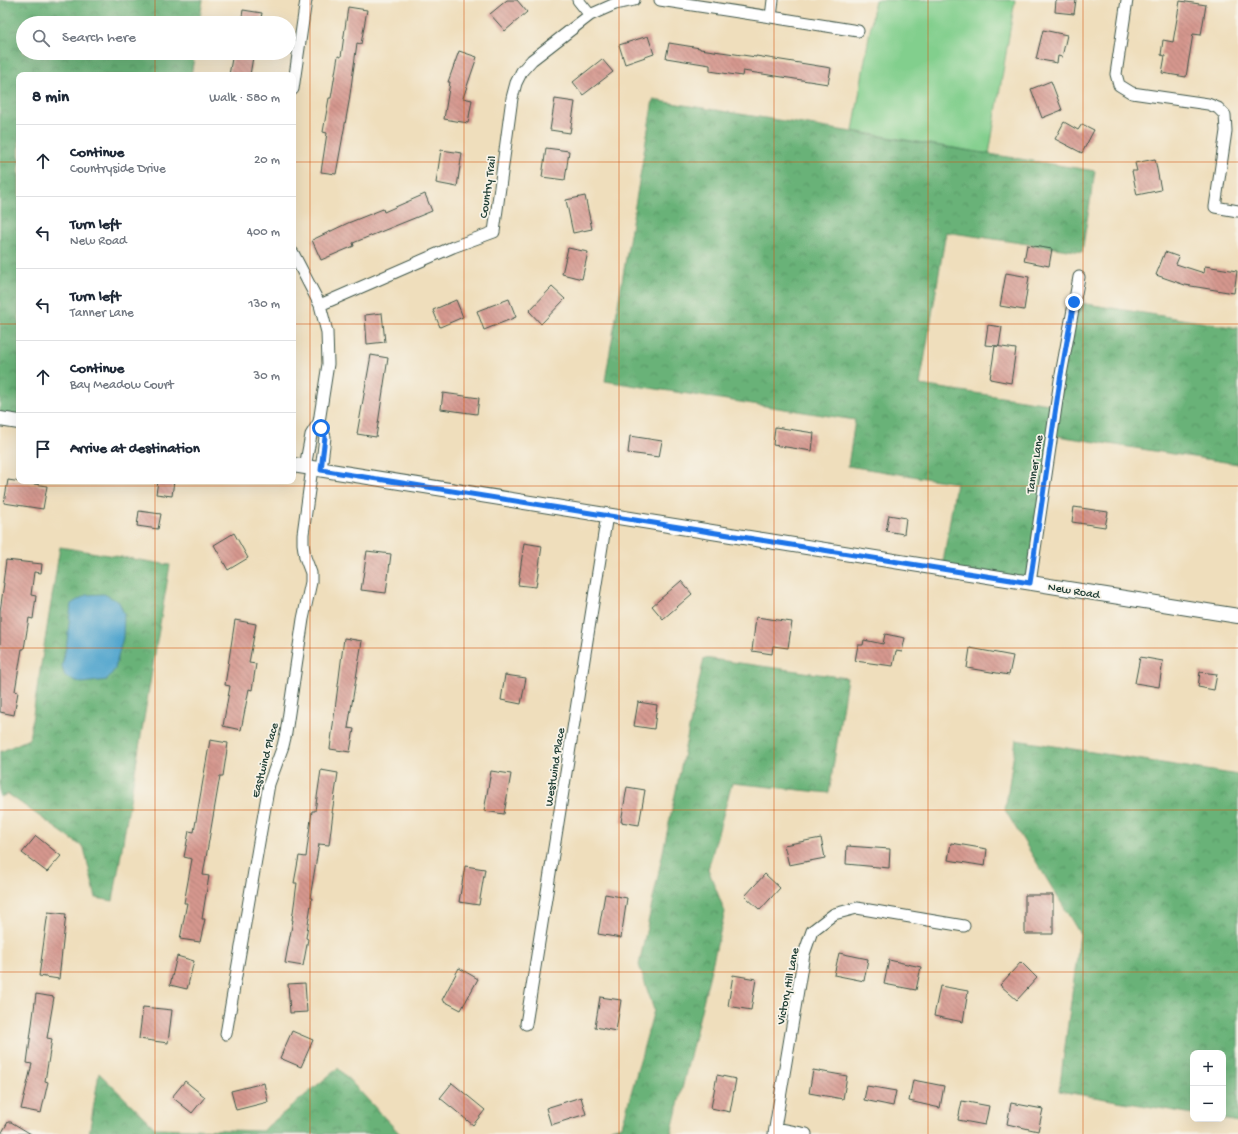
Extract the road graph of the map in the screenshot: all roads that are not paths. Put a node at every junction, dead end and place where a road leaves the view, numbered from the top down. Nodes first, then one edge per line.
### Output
1 (306, 0) edge
2 (578, 0) edge
3 (634, 0) edge
4 (664, 0) edge
5 (773, 0) edge
6 (1127, 0) edge
7 (590, 15) junction
8 (771, 17) junction
9 (858, 31) dead end
10 (295, 72) edge
11 (1238, 211) edge
12 (296, 259) edge
13 (1079, 277) dead end
14 (320, 306) junction
15 (0, 419) edge
16 (16, 422) edge
17 (319, 422) junction
18 (308, 468) edge
19 (607, 515) junction
20 (1030, 583) junction
21 (1238, 616) edge
22 (964, 926) dead end
23 (526, 1024) dead end
24 (226, 1034) dead end
25 (774, 1131) edge
26 (806, 1134) edge

1 - 10 street
2 - 7 street
3 - 7 street, Country Trail
4 - 8 street
5 - 8 street
6 - 11 street
7 - 14 street, Country Trail
8 - 9 street
12 - 14 street
13 - 20 street, Tanner Lane
14 - 17 street
15 - 16 street
17 - 18 street
17 - 18 street
18 - 19 street, New Road
18 - 24 street, Eastwind Place
19 - 20 street, New Road
19 - 23 street, Westwind Place
20 - 21 street, New Road
22 - 25 street, Victory Hill Lane
25 - 26 street

